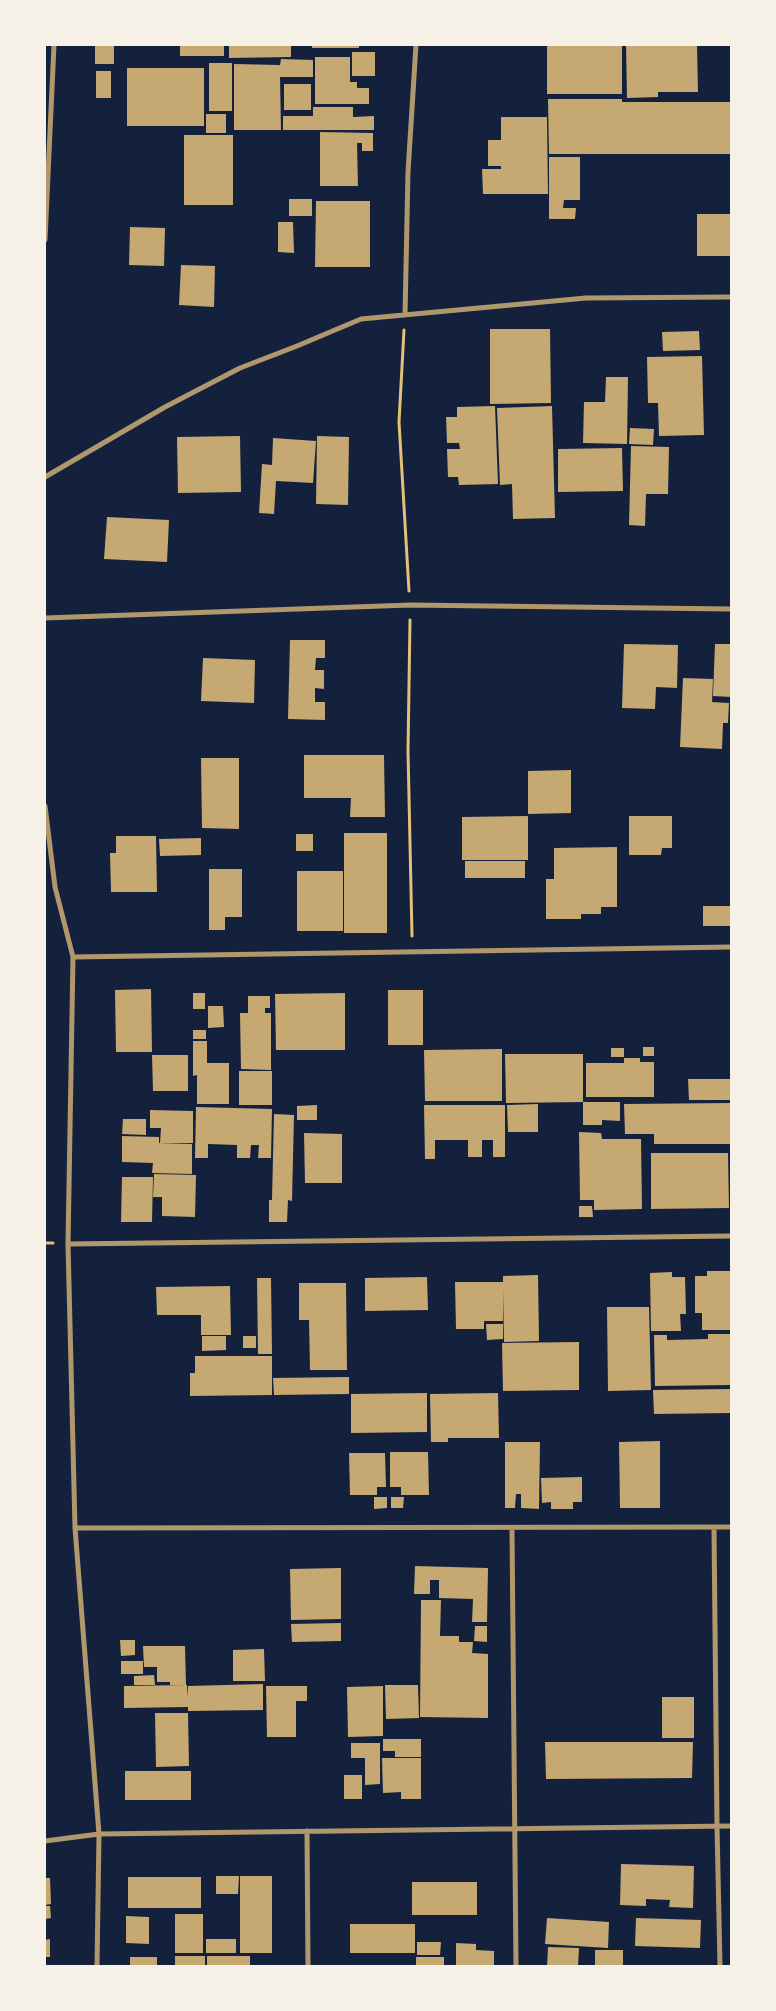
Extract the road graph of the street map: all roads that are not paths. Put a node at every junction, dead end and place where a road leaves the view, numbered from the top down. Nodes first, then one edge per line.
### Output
1 (54, 45) edge
2 (416, 45) edge
3 (45, 240) edge
4 (731, 297) edge
5 (405, 315) junction
6 (45, 477) edge
7 (731, 609) edge
8 (45, 618) edge
9 (45, 806) edge
10 (731, 947) edge
11 (73, 957) junction
12 (731, 1236) edge
13 (68, 1244) junction
14 (714, 1527) junction
15 (731, 1527) edge
16 (75, 1528) junction
17 (512, 1528) junction
18 (717, 1826) junction
19 (731, 1826) edge
20 (515, 1828) junction
21 (307, 1831) junction
22 (99, 1834) junction
23 (45, 1841) edge
24 (97, 1966) edge
25 (308, 1966) edge
26 (516, 1966) edge
27 (720, 1966) edge

1 - 3 street
2 - 5 street
4 - 5 street
5 - 6 street
7 - 8 street
9 - 11 street
10 - 11 street
11 - 13 street
12 - 13 street
13 - 16 street
14 - 15 street
14 - 17 street
14 - 18 street
16 - 17 street
16 - 22 street
17 - 20 street
18 - 19 street
18 - 20 street
18 - 27 street
20 - 21 street
20 - 26 street
21 - 22 street
21 - 25 street
22 - 23 street
22 - 24 street

